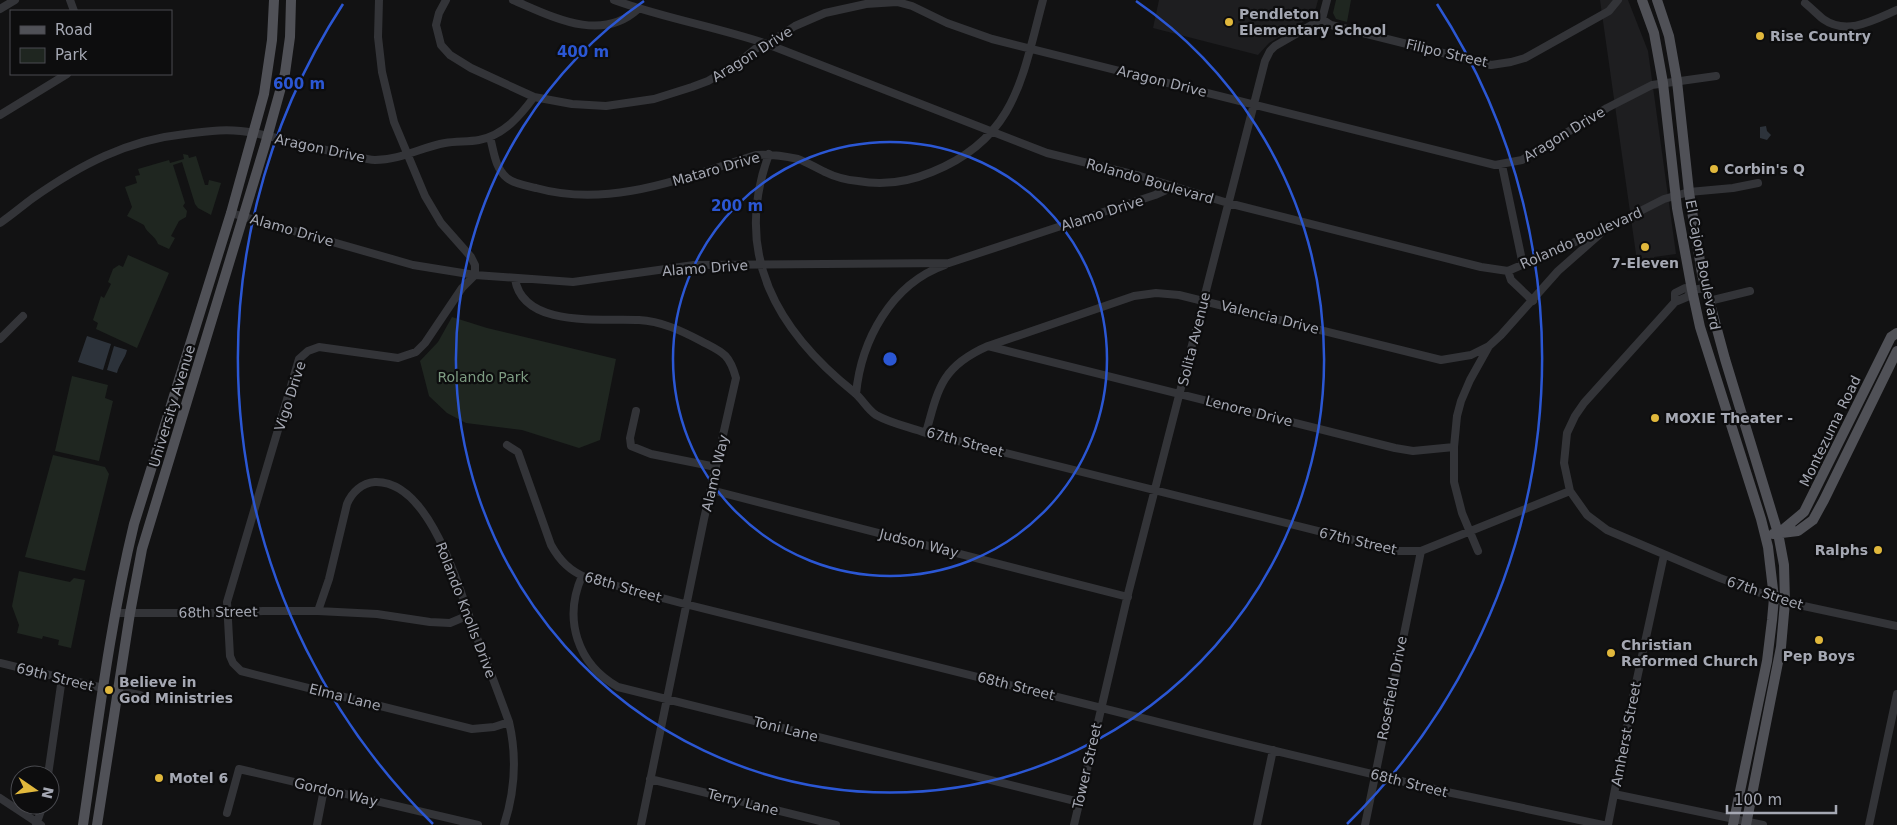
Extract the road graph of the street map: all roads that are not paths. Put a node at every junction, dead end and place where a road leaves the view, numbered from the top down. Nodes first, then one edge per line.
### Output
1 (15, 0) edge
2 (274, 0) edge
3 (291, 0) edge
4 (379, 0) edge
5 (446, 0) edge
6 (514, 0) edge
7 (614, 0) edge
8 (1043, 0) edge
9 (1326, 0) edge
10 (1618, 0) edge
11 (1642, 0) edge
12 (1658, 0) edge
13 (1805, 3) dead end
14 (0, 9) edge
15 (638, 9) junction
16 (1897, 10) edge
17 (1322, 19) junction
18 (767, 44) junction
19 (1031, 48) junction
20 (65, 75) edge
21 (1716, 76) dead end
22 (1677, 81) junction
23 (1663, 82) junction
24 (534, 97) junction
25 (1253, 105) junction
26 (0, 115) edge
27 (252, 132) junction
28 (993, 132) junction
29 (268, 137) junction
30 (490, 137) junction
31 (768, 154) junction
32 (407, 155) junction
33 (1502, 165) junction
34 (1758, 183) dead end
35 (1175, 186) junction
36 (1689, 192) junction
37 (1676, 196) junction
38 (1228, 203) junction
39 (231, 213) junction
40 (244, 217) junction
41 (0, 223) edge
42 (1605, 230) junction
43 (950, 263) junction
44 (760, 264) junction
45 (1523, 265) junction
46 (1508, 271) junction
47 (475, 275) junction
48 (515, 279) junction
49 (1705, 288) junction
50 (1692, 290) junction
51 (1750, 291) dead end
52 (1204, 300) junction
53 (1533, 301) junction
54 (1709, 301) junction
55 (23, 316) dead end
56 (1897, 333) edge
57 (0, 338) edge
58 (988, 346) junction
59 (1488, 346) junction
60 (1897, 351) edge
61 (175, 389) junction
62 (190, 393) junction
63 (856, 394) junction
64 (1180, 394) junction
65 (636, 412) dead end
66 (1850, 419) junction
67 (926, 433) junction
68 (507, 445) dead end
69 (1454, 447) junction
70 (716, 467) junction
71 (1831, 486) junction
72 (711, 490) junction
73 (1155, 491) junction
74 (1570, 491) junction
75 (1798, 531) junction
76 (1470, 532) junction
77 (1778, 533) junction
78 (1765, 536) junction
79 (1421, 551) junction
80 (1478, 551) dead end
81 (1664, 555) junction
82 (1784, 568) junction
83 (582, 576) junction
84 (1128, 596) junction
85 (1774, 598) junction
86 (1785, 602) junction
87 (686, 605) junction
88 (318, 611) junction
89 (115, 613) junction
90 (130, 613) junction
91 (228, 614) junction
92 (469, 616) junction
93 (1897, 626) edge
94 (0, 664) edge
95 (62, 678) junction
96 (103, 688) junction
97 (118, 691) junction
98 (1897, 694) edge
99 (140, 695) dead end
100 (666, 699) junction
101 (1101, 707) junction
102 (509, 722) junction
103 (1273, 750) junction
104 (49, 765) edge
105 (1376, 775) junction
106 (650, 779) junction
107 (324, 789) junction
108 (1614, 794) junction
109 (0, 798) edge
110 (1079, 802) junction
111 (227, 812) dead end
112 (1734, 822) edge
113 (1746, 823) edge
114 (38, 824) edge
115 (83, 825) edge
116 (97, 825) edge
117 (317, 825) edge
118 (478, 825) edge
119 (504, 825) edge
120 (641, 825) edge
121 (836, 825) edge
122 (1074, 825) edge
123 (1257, 825) edge
124 (1365, 825) edge
125 (1603, 825) edge
126 (1608, 825) edge
127 (1763, 825) edge
128 (1869, 825) edge

1 - 14 street
2 - 27 main road, University Avenue
3 - 29 main road, University Avenue
4 - 32 street
5 - 24 street
6 - 15 street
7 - 15 street, Rolando Boulevard
8 - 19 street, Mataro Drive
9 - 17 street
10 - 17 street, Filipo Street
11 - 23 main road, El Cajon Boulevard
12 - 22 main road, El Cajon Boulevard
13 - 16 street
15 - 18 street, Rolando Boulevard
17 - 25 street, Solita Avenue
18 - 19 street, Aragon Drive
18 - 24 street, Aragon Drive
18 - 28 street, Rolando Boulevard
19 - 25 street, Aragon Drive
19 - 28 street, Mataro Drive
20 - 26 street
21 - 22 street, Aragon Drive
22 - 23 street, Aragon Drive
22 - 36 main road, El Cajon Boulevard
23 - 33 street, Aragon Drive
23 - 37 main road, El Cajon Boulevard
24 - 30 street, Aragon Drive
25 - 33 street, Aragon Drive
25 - 38 street, Solita Avenue
27 - 29 street, Aragon Drive
27 - 39 main road, University Avenue
27 - 41 street, Aragon Drive
28 - 31 street, Mataro Drive
28 - 35 street, Rolando Boulevard
29 - 32 street, Aragon Drive
29 - 40 main road, University Avenue
30 - 31 street, Mataro Drive
30 - 32 street, Aragon Drive
31 - 44 street, 67th Street
32 - 47 street
33 - 45 street
34 - 36 street, Rolando Boulevard
35 - 38 street, Rolando Boulevard
35 - 43 street, Alamo Drive
36 - 37 street, Rolando Boulevard
36 - 49 main road, El Cajon Boulevard
37 - 42 street, Rolando Boulevard
37 - 50 main road, El Cajon Boulevard
38 - 46 street, Rolando Boulevard
38 - 52 street, Solita Avenue
39 - 40 street, Alamo Drive
39 - 61 main road, University Avenue
40 - 47 street, Alamo Drive
40 - 62 main road, University Avenue
42 - 45 street, Rolando Boulevard
42 - 53 street
43 - 44 street, Alamo Drive
43 - 63 street
44 - 48 street, Alamo Drive
44 - 63 street, 67th Street
45 - 46 street, Rolando Boulevard
46 - 53 street
47 - 48 street, Alamo Drive
47 - 91 street, Vigo Drive
48 - 70 street, Alamo Way
49 - 50 street
49 - 54 main road, El Cajon Boulevard
50 - 74 street
50 - 78 main road, El Cajon Boulevard
51 - 54 street
52 - 58 street, Valencia Drive
52 - 59 street, Valencia Drive
52 - 64 street, Solita Avenue
53 - 59 street
54 - 77 main road, El Cajon Boulevard
55 - 57 street
56 - 66 main road, Montezuma Road
58 - 64 street, Lenore Drive
58 - 67 street, Valencia Drive
59 - 69 street
60 - 71 main road, Montezuma Road
61 - 62 main road
61 - 89 main road, University Avenue
62 - 90 main road, University Avenue
63 - 67 street, 67th Street
64 - 69 street, Lenore Drive
64 - 73 street, Solita Avenue
65 - 70 street
66 - 71 main road
66 - 77 main road, Montezuma Road
67 - 73 street, 67th Street
68 - 83 street, 68th Street
69 - 76 street
70 - 72 street, Alamo Way
71 - 75 main road, Montezuma Road
72 - 84 street, Judson Way
72 - 87 street, Alamo Way
73 - 79 street, 67th Street
73 - 84 street, Solita Avenue
74 - 76 street, 67th Street
74 - 81 street, 67th Street
75 - 77 main road, Montezuma Road
75 - 82 main road
76 - 79 street, 67th Street
76 - 80 street
77 - 78 main road, Montezuma Road
77 - 82 main road, El Cajon Boulevard
78 - 85 main road, El Cajon Boulevard
79 - 105 street, Rosefield Drive
81 - 85 street, 67th Street
81 - 108 street, Amherst Street
82 - 86 main road, El Cajon Boulevard
83 - 87 street, 68th Street
83 - 100 street, Toni Lane
84 - 101 street, Solita Avenue
85 - 86 street, 67th Street
85 - 112 main road, El Cajon Boulevard
86 - 93 street, 67th Street
86 - 113 main road, El Cajon Boulevard
87 - 100 street, Alamo Way
87 - 101 street, 68th Street
88 - 91 street, 68th Street
88 - 92 street, 68th Street
88 - 92 street, Rolando Knolls Drive
89 - 90 street, 68th Street
89 - 96 main road, University Avenue
90 - 91 street, 68th Street
90 - 97 main road, University Avenue
91 - 102 street, Elma Lane
92 - 102 street, Rolando Knolls Drive
94 - 95 street, 69th Street
95 - 96 street, 69th Street
95 - 104 street
96 - 97 street, 69th Street
96 - 115 main road, University Avenue
97 - 99 street, 69th Street
97 - 116 main road, University Avenue
98 - 128 street
100 - 106 street, Alamo Way
100 - 110 street, Toni Lane
101 - 103 street, 68th Street
101 - 110 street, Tower Street
102 - 119 street, Rolando Knolls Drive
103 - 105 street, 68th Street
103 - 123 street
105 - 124 street, Rosefield Drive
105 - 125 street, 68th Street
106 - 120 street, Alamo Way
106 - 121 street, Terry Lane
107 - 111 street, Gordon Way
107 - 117 street
107 - 118 street, Gordon Way
108 - 112 street
108 - 126 street, Amherst Street
109 - 114 street
110 - 122 street, Tower Street
112 - 113 street
113 - 127 street

